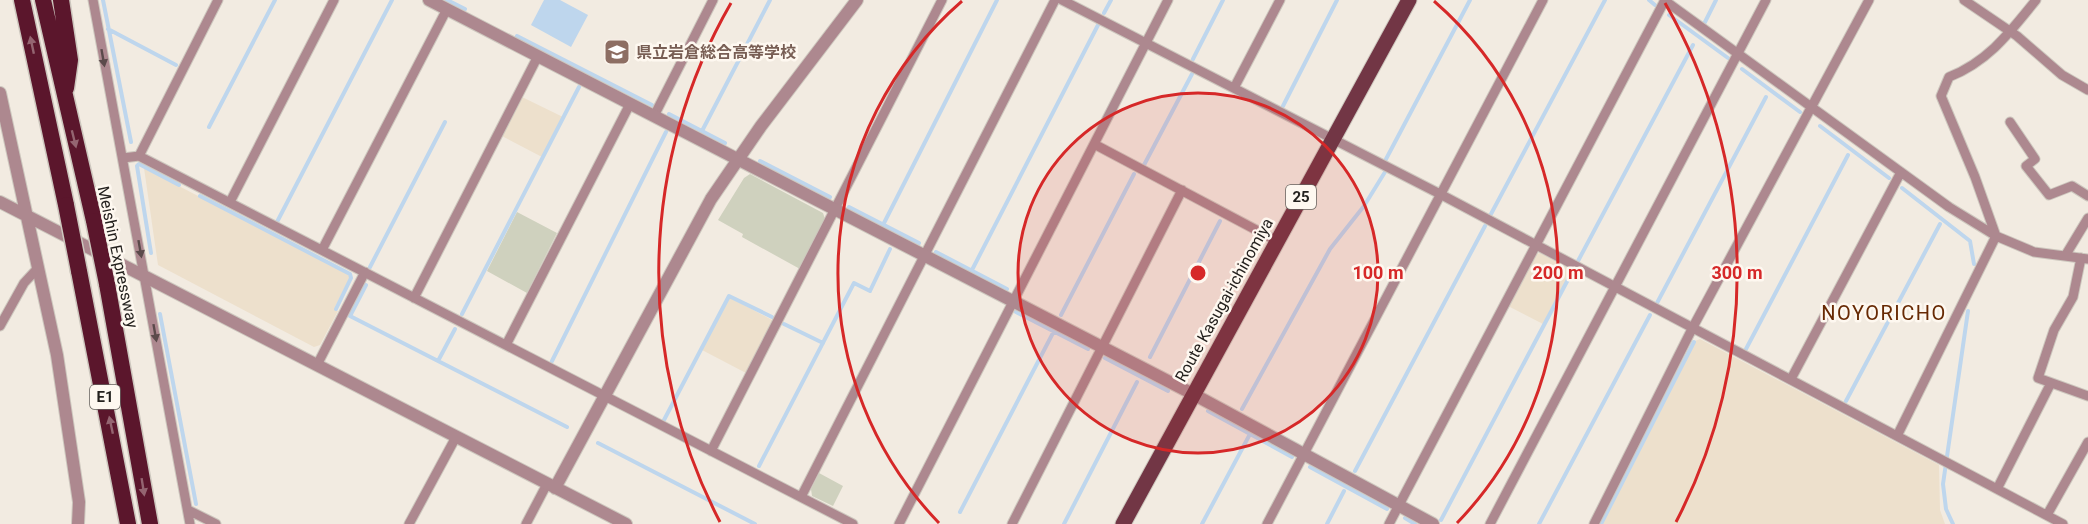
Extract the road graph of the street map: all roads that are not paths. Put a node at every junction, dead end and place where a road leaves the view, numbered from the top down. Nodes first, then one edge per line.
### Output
1 (22, 0) edge
2 (43, 0) edge
3 (61, 0) edge
4 (93, 0) edge
5 (218, 0) edge
6 (334, 0) edge
7 (429, 0) edge
8 (713, 0) edge
9 (857, 0) edge
10 (942, 0) edge
11 (1055, 0) edge
12 (1062, 0) edge
13 (1168, 0) edge
14 (1280, 0) edge
15 (1409, 0) edge
16 (1543, 0) edge
17 (1665, 0) edge
18 (1766, 0) edge
19 (1869, 0) edge
20 (1964, 0) edge
21 (2036, 0) edge
22 (447, 9) junction
23 (2009, 33) junction
24 (1146, 43) junction
25 (1738, 54) junction
26 (538, 56) junction
27 (2088, 76) edge
28 (1234, 88) junction
29 (2085, 88) edge
30 (0, 93) edge
31 (64, 99) junction
32 (630, 104) junction
33 (1812, 109) junction
34 (654, 116) junction
35 (2010, 122) dead end
36 (1333, 139) junction
37 (1094, 144) junction
38 (139, 156) junction
39 (123, 158) junction
40 (738, 159) junction
41 (1901, 172) junction
42 (1182, 190) junction
43 (1440, 194) junction
44 (2088, 196) edge
45 (0, 201) edge
46 (230, 202) junction
47 (835, 209) junction
48 (27, 215) junction
49 (2088, 218) edge
50 (1996, 236) junction
51 (1277, 241) junction
52 (1536, 244) junction
53 (322, 250) junction
54 (925, 255) junction
55 (2065, 256) junction
56 (2084, 258) edge
57 (37, 269) junction
58 (365, 272) junction
59 (145, 276) junction
60 (1615, 286) junction
61 (414, 298) junction
62 (1013, 301) junction
63 (0, 326) edge
64 (1693, 327) junction
65 (506, 345) junction
66 (1102, 347) junction
67 (317, 365) junction
68 (1791, 380) junction
69 (2051, 383) junction
70 (1193, 394) junction
71 (604, 396) junction
72 (2088, 396) edge
73 (1897, 436) junction
74 (456, 437) junction
75 (2088, 442) edge
76 (711, 451) junction
77 (117, 453) junction
78 (1304, 455) junction
79 (551, 486) junction
80 (1997, 489) junction
81 (801, 497) junction
82 (1399, 506) junction
83 (188, 510) junction
84 (834, 514) junction
85 (2047, 515) junction
86 (78, 524) edge
87 (117, 524) edge
88 (128, 524) edge
89 (150, 524) edge
90 (190, 524) edge
91 (216, 524) edge
92 (409, 524) edge
93 (526, 524) edge
94 (626, 524) edge
95 (830, 524) edge
96 (853, 524) edge
97 (899, 524) edge
98 (1012, 524) edge
99 (1123, 524) edge
100 (1267, 524) edge
101 (1389, 524) edge
102 (1433, 524) edge
103 (1490, 524) edge
104 (1594, 524) edge
105 (2063, 524) edge

77 -> 1 highway, E1, bridge
2 - 31 highway, Meishin Expressway / E1
3 - 31 highway
4 -> 39 street
5 - 38 street
6 - 46 street
7 - 22 street
8 - 34 street
9 - 40 street
10 - 47 street
11 - 54 street
12 - 24 street
13 - 24 street
14 - 28 street
15 - 36 main road, Route Kasugai-ichinomiya / 25
16 - 43 street
17 - 25 street
17 - 52 street
18 - 25 street
19 - 33 street
20 - 23 street
21 - 23 street
22 - 26 street
22 - 53 street
23 - 29 street
23 - 50 street
24 - 28 street
24 - 37 street
25 - 33 street
25 - 60 street
26 - 32 street
26 - 61 street
27 - 29 street
28 - 36 street
30 - 48 street
31 -> 89 highway, Meishin Expressway / E1, bridge
32 - 34 street
32 - 65 street
33 - 41 street
33 - 64 street
34 - 40 street
35 - 44 street
36 - 43 street
36 - 51 main road, Route Kasugai-ichinomiya / 25
37 - 42 street
37 - 62 street
38 - 39 street
38 - 46 street
39 -> 59 street
40 - 47 street
40 - 71 street
41 - 50 street
41 - 68 street
42 - 51 street
42 - 66 street
43 - 52 street
43 - 78 street
45 - 48 street
46 - 53 street
47 - 54 street
47 - 76 street
48 - 57 street
48 - 59 street
49 - 55 street
50 - 55 street
50 - 73 street
51 - 70 main road, Route Kasugai-ichinomiya / 25
52 - 60 street
52 - 82 street
53 - 58 street
54 - 62 street
54 - 81 street
55 - 56 street
56 - 69 street
57 - 63 street
57 - 86 street
58 - 61 street
58 - 67 street
59 - 67 street
59 -> 83 street
60 - 64 street
60 - 103 street
61 - 65 street
62 - 66 street
62 - 97 street
64 - 68 street
64 - 104 street
65 - 71 street
66 - 70 street
66 - 98 street
67 - 74 street
68 - 73 street
69 - 72 street
69 - 80 street
70 - 78 street
70 - 99 main road, Route Kasugai-ichinomiya / 25
71 - 76 street
71 - 79 street
73 - 80 street
74 - 79 street
74 - 92 street
75 - 85 street
76 - 81 street
77 - 87 highway
77 - 88 highway, E1
78 - 82 street
78 - 100 street
79 - 93 street
79 - 94 street
80 - 85 street
81 - 84 street
82 - 101 street
82 - 102 street
83 - 90 street
83 - 91 street
84 - 95 street
84 - 96 street
85 - 105 street

